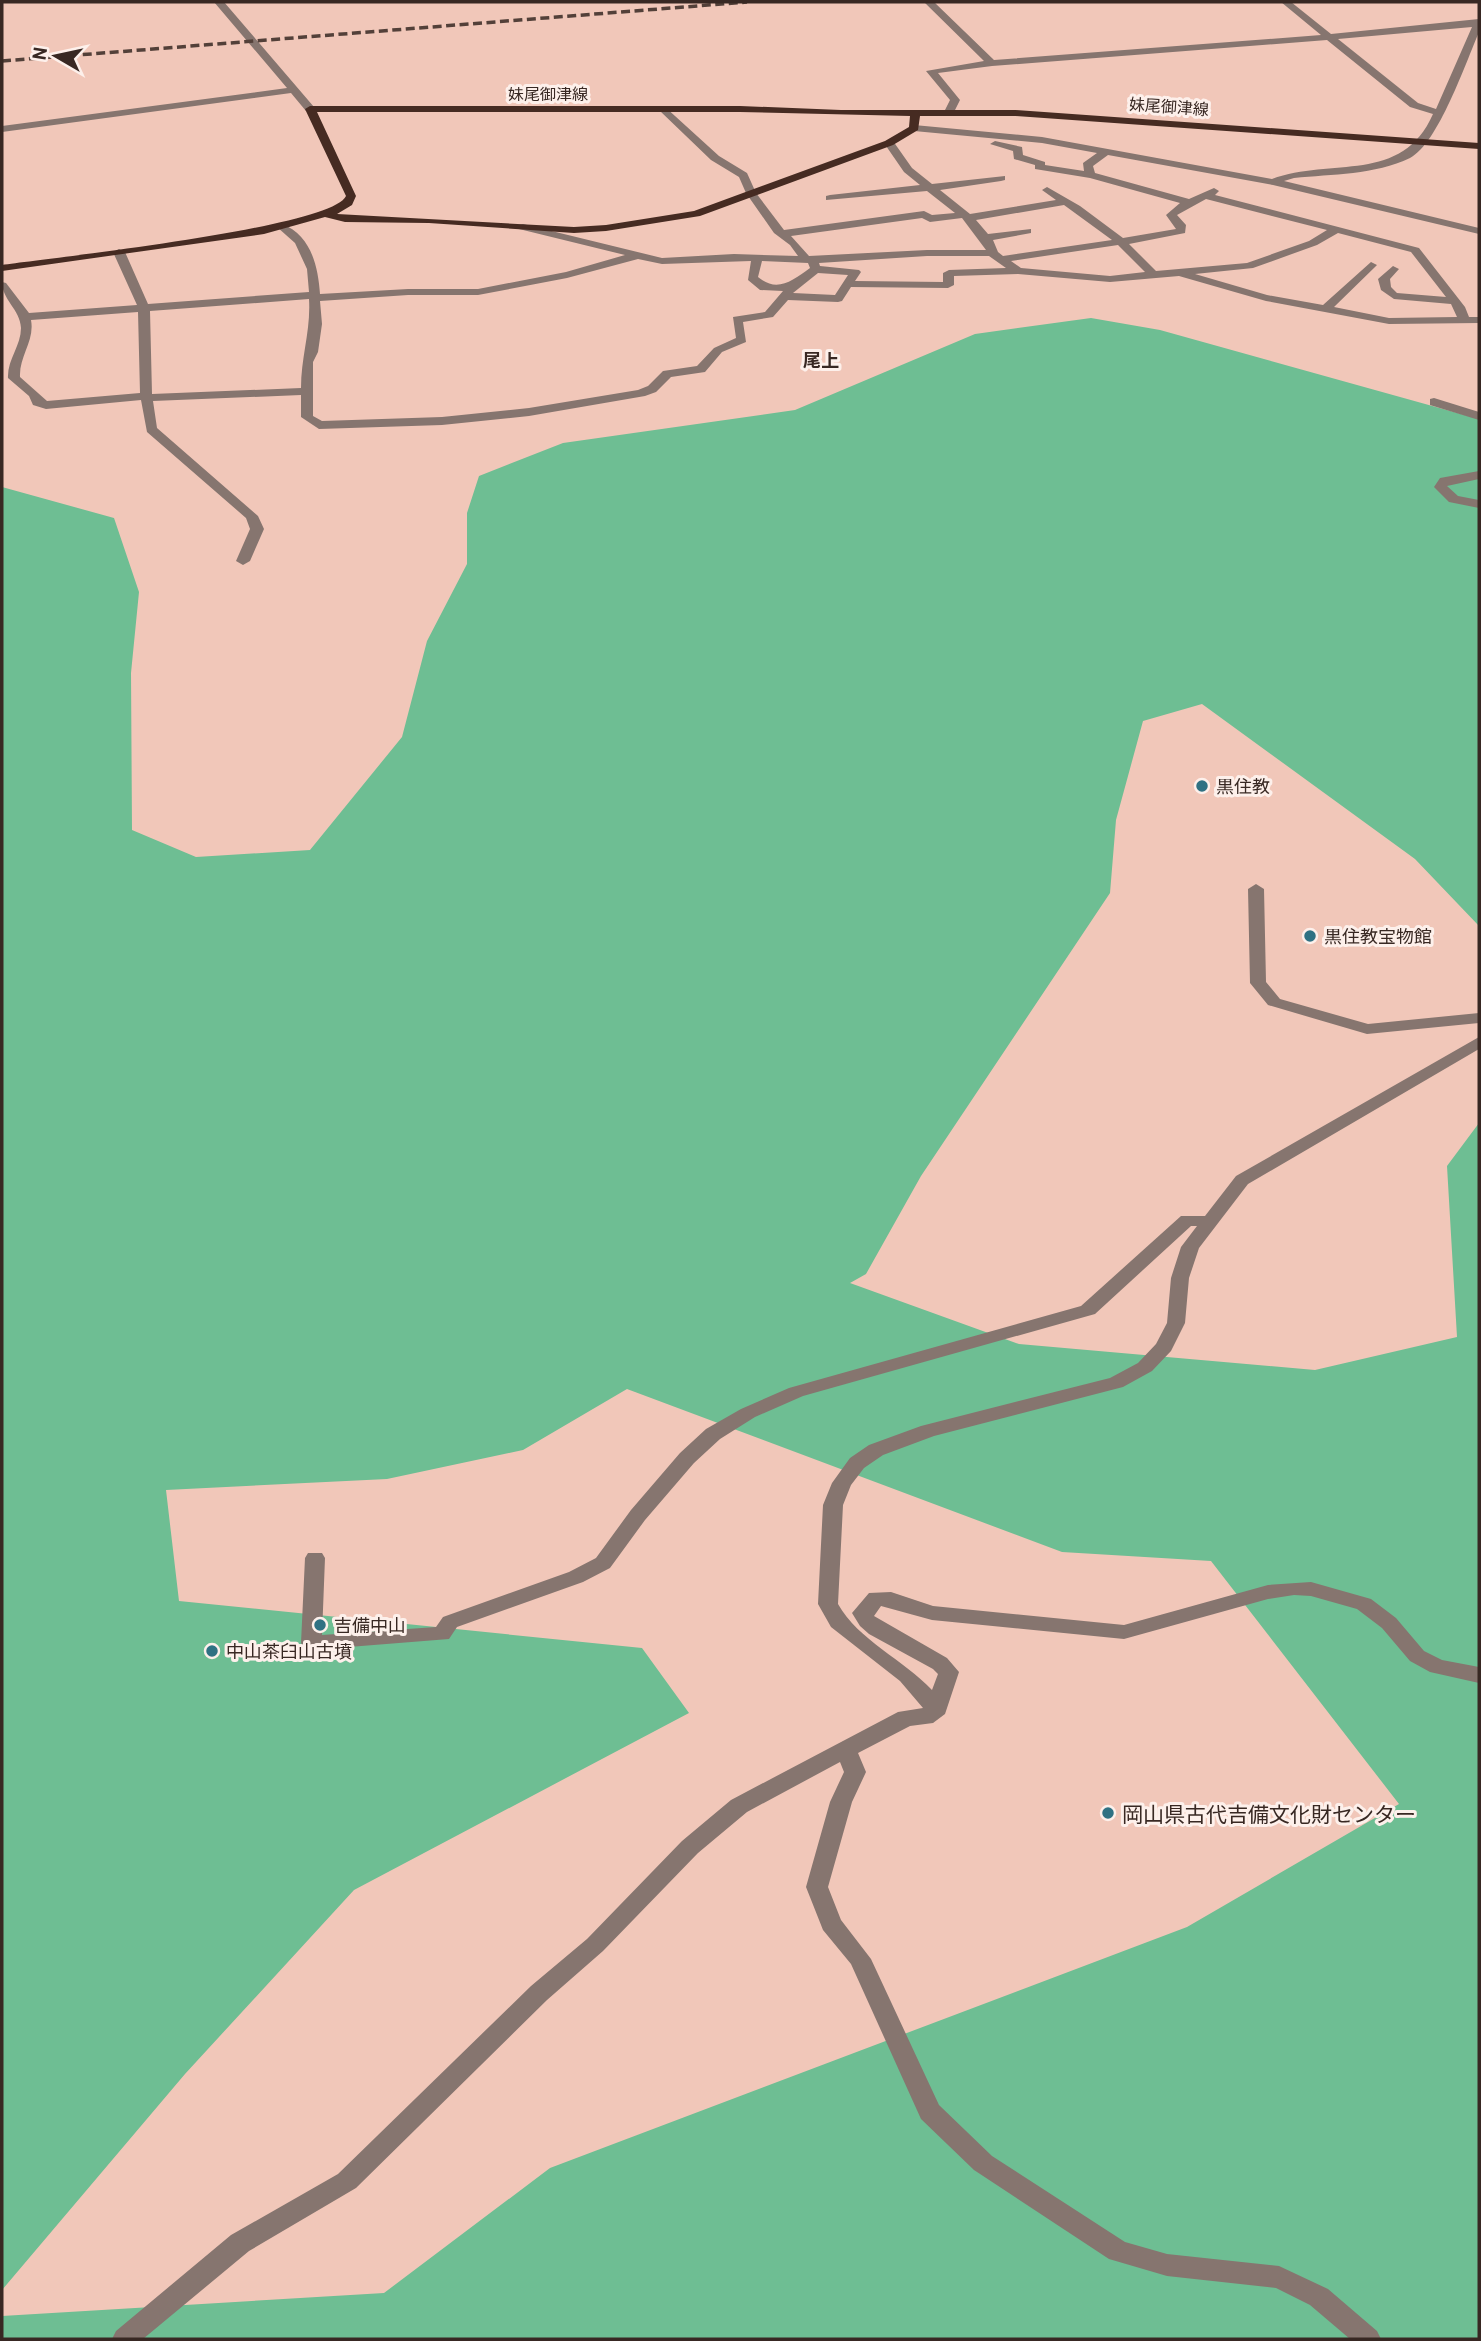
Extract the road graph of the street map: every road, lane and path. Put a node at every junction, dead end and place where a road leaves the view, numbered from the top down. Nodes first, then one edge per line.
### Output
1 (219, 2) edge
2 (929, 2) edge
3 (1286, 2) edge
4 (1479, 23) edge
5 (1332, 35) junction
6 (992, 63) junction
7 (293, 90) junction
8 (664, 108) junction
9 (310, 109) junction
10 (915, 112) junction
11 (949, 113) junction
12 (1439, 113) junction
13 (914, 128) junction
14 (2, 129) edge
15 (928, 129) junction
16 (889, 143) junction
17 (1420, 143) junction
18 (1479, 149) edge
19 (1105, 152) junction
20 (1091, 175) junction
21 (1238, 177) junction
22 (1001, 178) dead end
23 (1273, 183) junction
24 (932, 188) junction
25 (1047, 190) dead end
26 (751, 193) junction
27 (1204, 195) junction
28 (830, 198) dead end
29 (1066, 202) junction
30 (1189, 202) junction
31 (326, 214) junction
32 (965, 217) junction
33 (282, 227) junction
34 (523, 227) junction
35 (1336, 230) junction
36 (1027, 231) dead end
37 (1479, 231) edge
38 (781, 233) junction
39 (985, 238) junction
40 (1121, 242) junction
41 (119, 252) junction
42 (638, 255) junction
43 (997, 256) junction
44 (757, 258) junction
45 (811, 263) junction
46 (1371, 265) dead end
47 (2, 268) edge
48 (1393, 268) dead end
49 (1018, 271) junction
50 (1181, 274) junction
51 (1154, 276) junction
52 (849, 284) junction
53 (2, 285) edge
54 (788, 292) junction
55 (313, 296) junction
56 (1455, 301) junction
57 (144, 308) junction
58 (1327, 308) junction
59 (25, 317) junction
60 (1479, 320) edge
61 (1464, 321) junction
62 (306, 391) junction
63 (146, 397) junction
64 (1434, 402) dead end
65 (1479, 416) edge
66 (1479, 475) edge
67 (1479, 505) edge
68 (243, 561) dead end
69 (1256, 889) dead end
70 (1479, 1018) edge
71 (1479, 1042) edge
72 (1209, 1222) junction
73 (315, 1558) dead end
74 (1479, 1675) edge
75 (937, 1709) junction
76 (846, 1751) junction
77 (125, 2339) edge
78 (1367, 2339) edge

1 - 7 street
2 - 6 street
3 - 5 street
4 - 5 street
4 - 12 street
5 - 6 street
5 - 12 street
6 - 11 street
7 - 9 street
7 - 14 street
8 - 9 main road, 妹尾御津線
8 - 10 main road, 妹尾御津線
8 - 26 street
9 - 31 main road
10 - 11 main road, 妹尾御津線
10 - 13 main road
11 - 17 main road, 妹尾御津線
12 - 17 street
13 - 15 street
13 - 16 main road
15 - 19 street
15 - 20 street
16 - 24 street
16 - 26 main road
17 - 18 main road, 妹尾御津線
17 - 23 street
19 - 20 street
19 - 21 street
20 - 30 street
21 - 23 street
21 - 27 street
22 - 24 street
23 - 37 street
24 - 28 street
24 - 32 street
25 - 29 street
26 - 34 main road
26 - 38 street
27 - 30 street
27 - 35 street
29 - 32 street
29 - 40 street
30 - 40 street
31 - 33 main road
31 - 34 main road
32 - 38 street
32 - 39 street
33 - 41 main road
33 - 55 street
34 - 42 street
35 - 50 street
35 - 56 street
36 - 39 street
38 - 45 street
39 - 43 street
40 - 43 street
40 - 51 street
41 - 47 main road
41 - 57 street
42 - 44 street
42 - 55 street
43 - 45 street
43 - 49 street
44 - 45 street
44 - 54 street
45 - 52 street
45 - 54 street
46 - 58 street
48 - 56 street
49 - 51 street
49 - 52 street
50 - 51 street
50 - 58 street
52 - 54 street
53 - 59 street
54 - 62 street
55 - 57 street
55 - 62 street
56 - 61 street
57 - 59 street
57 - 63 street
58 - 61 street
59 - 63 street
60 - 61 street
62 - 63 street
63 - 68 street
64 - 65 street
66 - 67 street
69 - 70 street
71 - 72 street
72 - 73 street
72 - 75 street
74 - 75 street
75 - 76 street
76 - 77 street
76 - 78 street

